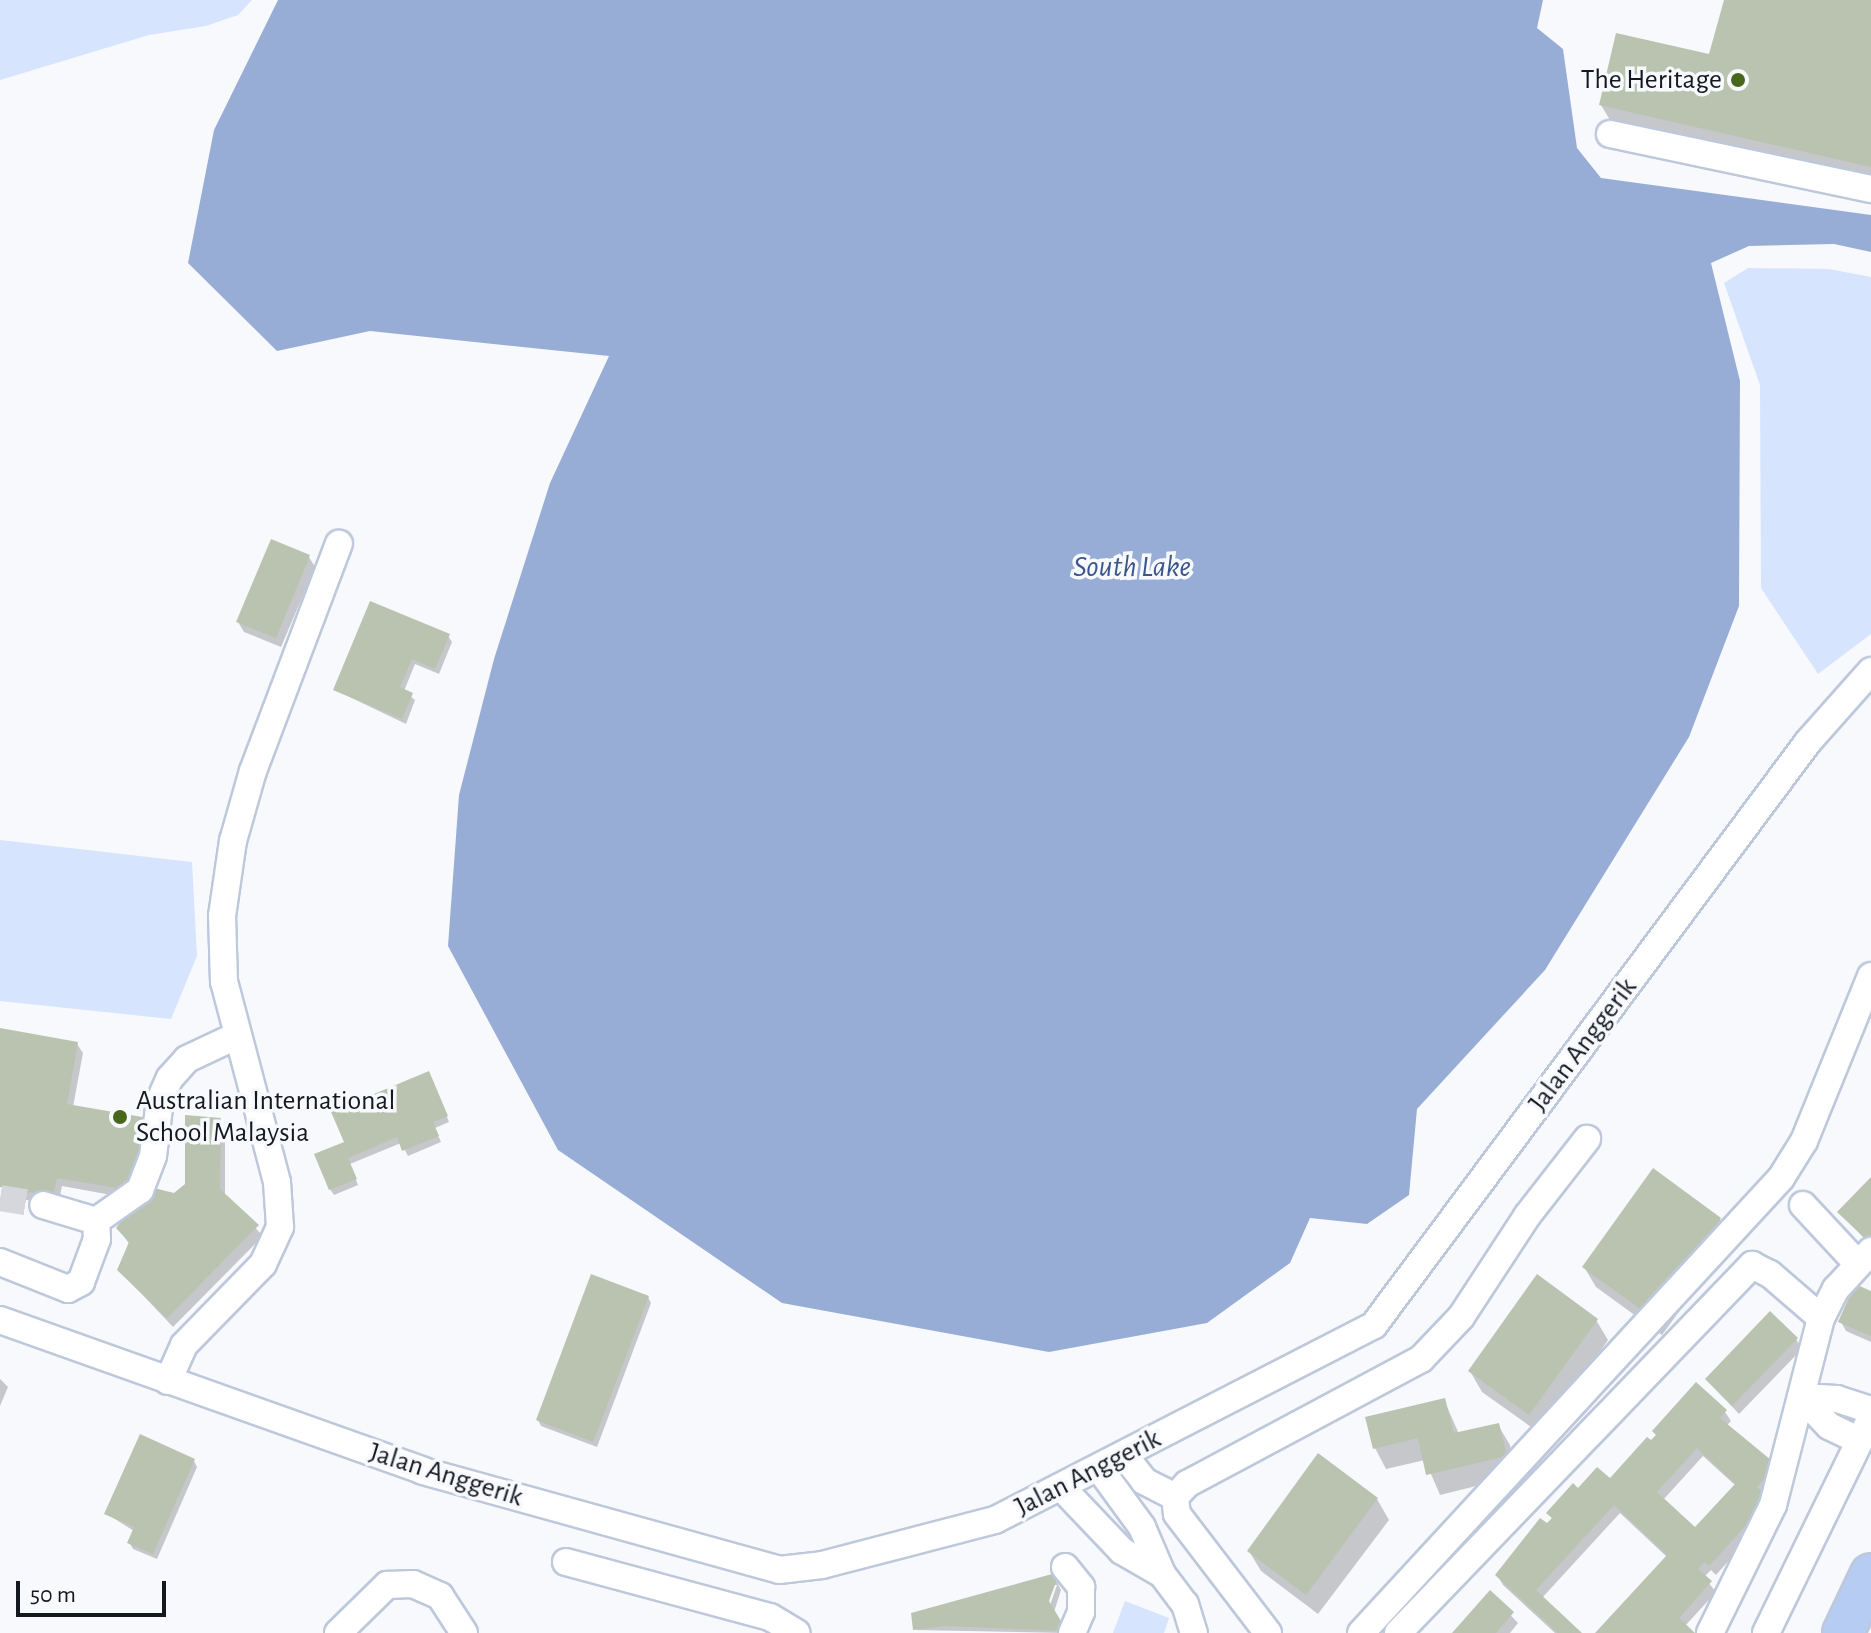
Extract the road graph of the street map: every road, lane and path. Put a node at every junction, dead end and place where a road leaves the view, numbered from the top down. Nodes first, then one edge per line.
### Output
1 (1610, 134) dead end
2 (1871, 189) edge
3 (339, 544) dead end
4 (1871, 671) edge
5 (1871, 976) edge
6 (238, 1035) junction
7 (1587, 1139) dead end
8 (43, 1205) tunnel mouth
9 (1803, 1205) dead end
10 (96, 1221) junction
11 (1864, 1257) edge
12 (0, 1262) edge
13 (1821, 1318) junction
14 (0, 1320) edge
15 (168, 1381) junction
16 (1801, 1397) junction
17 (1871, 1410) edge
18 (1865, 1430) edge
19 (1124, 1455) junction
20 (1099, 1468) junction
21 (1062, 1488) junction
22 (1175, 1497) junction
23 (566, 1562) dead end
24 (1065, 1567) dead end
25 (1162, 1574) junction
26 (338, 1633) edge
27 (464, 1633) edge
28 (797, 1633) edge
29 (1072, 1633) edge
30 (1194, 1633) edge
31 (1268, 1633) edge
32 (1361, 1633) edge
33 (1398, 1633) edge
34 (1710, 1633) edge
35 (1766, 1633) edge

1 - 2 street
3 - 6 street
4 - 19 street, Jalan Anggerik
5 - 32 street
6 - 10 street
6 - 15 street
7 - 22 street
8 - 10 street
9 - 11 street
10 - 12 street
11 - 13 street
13 - 16 street
13 - 33 street
14 - 15 street, Jalan Anggerik
15 - 21 street, Jalan Anggerik
16 - 17 street
16 - 18 street
16 - 34 street
18 - 35 street
19 - 20 street, Jalan Anggerik
19 - 22 street
20 - 21 street, Jalan Anggerik
20 - 25 street
21 - 25 street
22 - 31 street
23 - 28 street
24 - 29 street
25 - 30 street
26 - 27 street

